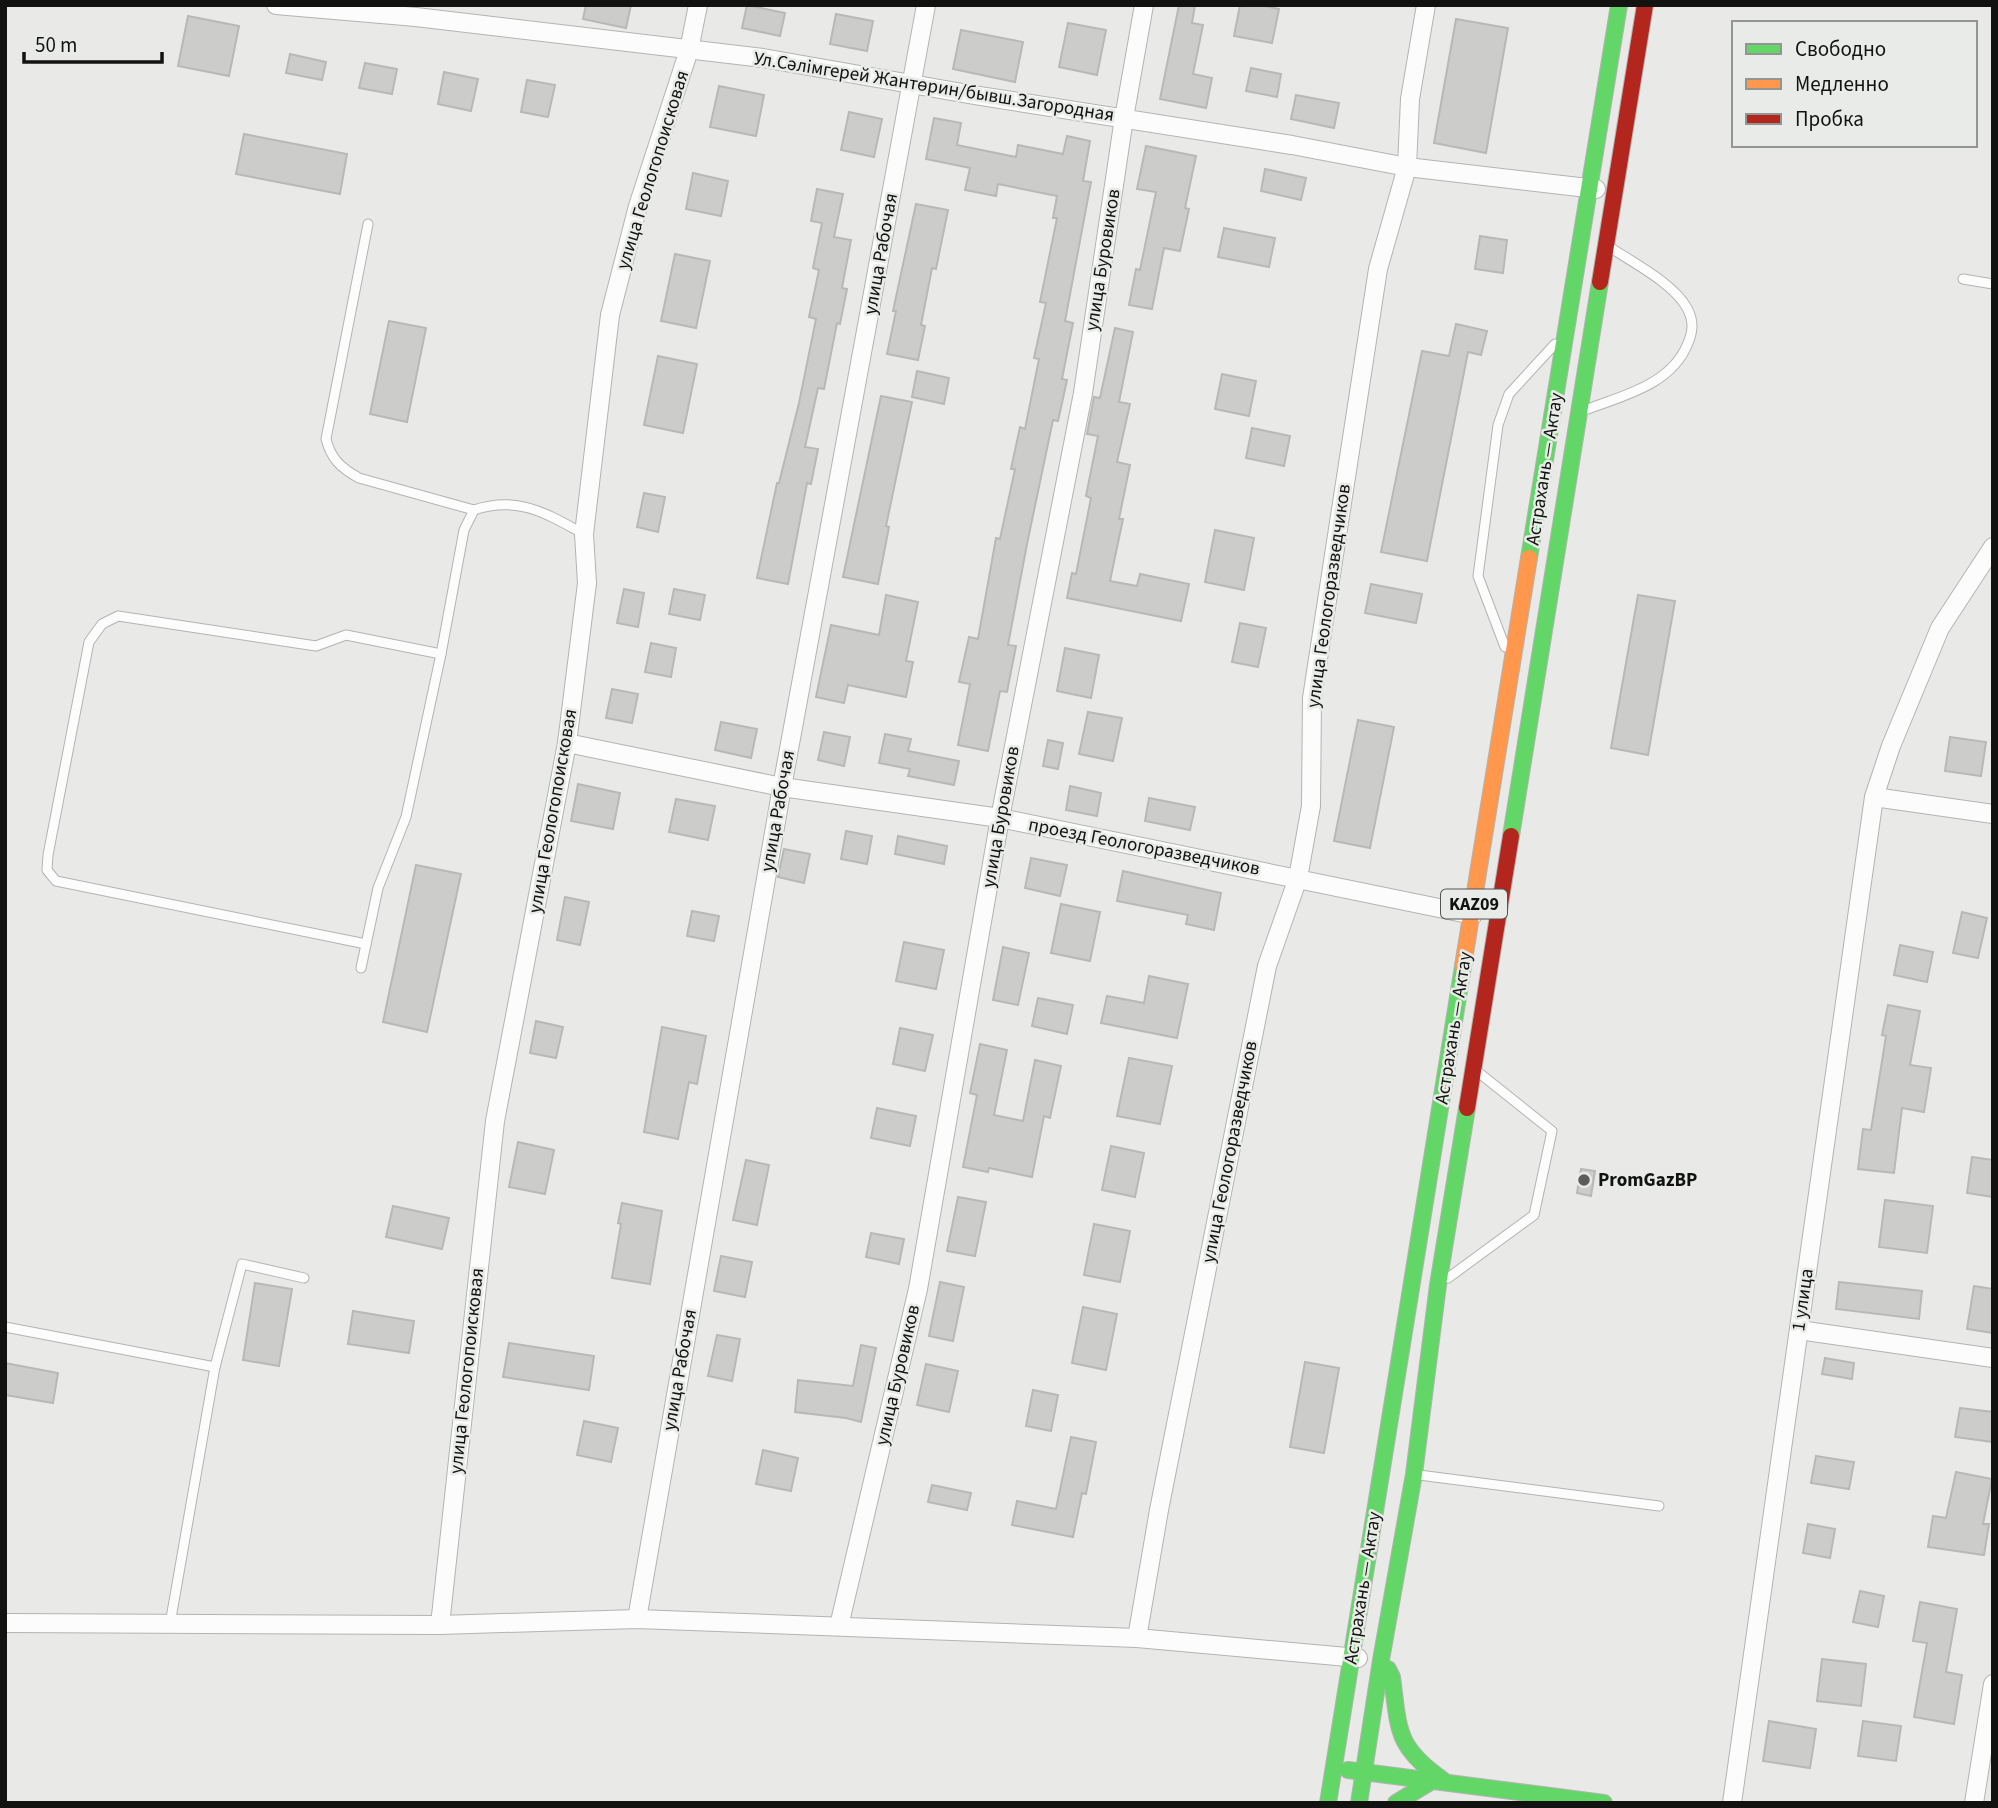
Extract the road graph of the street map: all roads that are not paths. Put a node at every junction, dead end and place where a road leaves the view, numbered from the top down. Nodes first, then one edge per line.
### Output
1 (276, 5) edge
2 (698, 5) edge
3 (926, 5) edge
4 (1144, 5) edge
5 (1426, 5) edge
6 (1619, 5) edge
7 (1645, 5) edge
8 (417, 11) edge
9 (689, 50) junction
10 (912, 84) junction
11 (1124, 118) junction
12 (1407, 167) junction
13 (1589, 188) junction
14 (1615, 190) junction
15 (368, 224) dead end
16 (1606, 245) junction
17 (1963, 279) dead end
18 (1993, 284) edge
19 (1567, 331) junction
20 (1580, 412) junction
21 (474, 510) junction
22 (584, 534) junction
23 (1993, 547) edge
24 (441, 654) junction
25 (1512, 668) junction
26 (567, 743) junction
27 (782, 787) junction
28 (1874, 797) junction
29 (1993, 814) edge
30 (1000, 818) junction
31 (1298, 878) junction
32 (1473, 915) junction
33 (366, 944) junction
34 (361, 968) dead end
35 (1474, 1068) junction
36 (304, 1278) dead end
37 (1438, 1285) junction
38 (5, 1326) edge
39 (1799, 1330) junction
40 (1993, 1358) edge
41 (215, 1367) junction
42 (1414, 1474) junction
43 (1659, 1506) dead end
44 (637, 1619) junction
45 (5, 1623) edge
46 (170, 1624) junction
47 (440, 1625) junction
48 (839, 1626) junction
49 (1137, 1638) junction
50 (1351, 1658) junction
51 (1381, 1660) junction
52 (1993, 1684) edge
53 (1334, 1768) junction
54 (1365, 1772) junction
55 (1439, 1780) junction
56 (1328, 1803) edge
57 (1359, 1803) edge
58 (1395, 1803) edge
59 (1604, 1803) edge
60 (1732, 1803) edge
61 (1974, 1803) edge

1 - 8 street, Ул.Сәлімгерей Жантөрин/бывш.Загородная
2 - 9 street, улица Геологопоисковая
3 - 10 street, улица Рабочая
4 - 11 street, улица Буровиков
5 - 12 street, улица Геологоразведчиков
6 - 13 main road, Астрахань — Актау / KAZ09
7 - 14 main road, Астрахань — Актау / KAZ09
8 - 9 street, Ул.Сәлімгерей Жантөрин/бывш.Загородная
9 - 10 street, Ул.Сәлімгерей Жантөрин/бывш.Загородная
9 - 22 street, улица Геологопоисковая
10 - 11 street, Ул.Сәлімгерей Жантөрин/бывш.Загородная
10 - 27 street, улица Рабочая
11 - 12 street, Ул.Сәлімгерей Жантөрин/бывш.Загородная
11 - 30 street, улица Буровиков
12 - 13 street, Ул.Сәлімгерей Жантөрин/бывш.Загородная
12 - 31 street, улица Геологоразведчиков
13 - 14 street, Ул.Сәлімгерей Жантөрин/бывш.Загородная
13 - 19 main road, Астрахань — Актау / KAZ09
14 - 16 main road, Астрахань — Актау / KAZ09
15 - 21 lane
16 - 20 main road, Астрахань — Актау / KAZ09
16 - 20 lane
17 - 18 lane
19 - 25 main road, Астрахань — Актау / KAZ09
19 - 25 lane
20 - 35 main road, Астрахань — Актау / KAZ09
21 - 22 lane
21 - 24 lane
22 - 26 street, улица Геологопоисковая
23 - 28 street, 1 улица
24 - 33 lane
24 - 33 lane
25 - 32 main road, Астрахань — Актау / KAZ09
26 - 27 street, проезд Геологоразведчиков
26 - 47 street, улица Геологопоисковая
27 - 30 street, проезд Геологоразведчиков
27 - 44 street, улица Рабочая
28 - 29 street
28 - 39 street, 1 улица
30 - 31 street, проезд Геологоразведчиков
30 - 48 street, улица Буровиков
31 - 32 street, проезд Геологоразведчиков
31 - 49 street, улица Геологоразведчиков
32 - 50 main road, Астрахань — Актау / KAZ09
33 - 34 lane
35 - 37 main road, Астрахань — Актау / KAZ09
35 - 37 lane
36 - 41 lane
37 - 42 main road, Астрахань — Актау / KAZ09
38 - 41 lane
39 - 40 street
39 - 60 street, 1 улица
41 - 46 lane
42 - 43 lane
42 - 51 main road, Астрахань — Актау / KAZ09
44 - 47 street
44 - 48 street
45 - 46 street
46 - 47 street
48 - 49 street
49 - 50 street
50 - 51 street
50 - 53 main road, Астрахань — Актау / KAZ09
51 - 54 main road, Астрахань — Актау / KAZ09
51 - 55 main road
52 - 61 street
53 - 54 main road
53 - 56 main road, Астрахань — Актау / KAZ09
54 - 55 main road
54 - 57 main road, Астрахань — Актау / KAZ09
55 - 58 main road
55 - 59 main road

